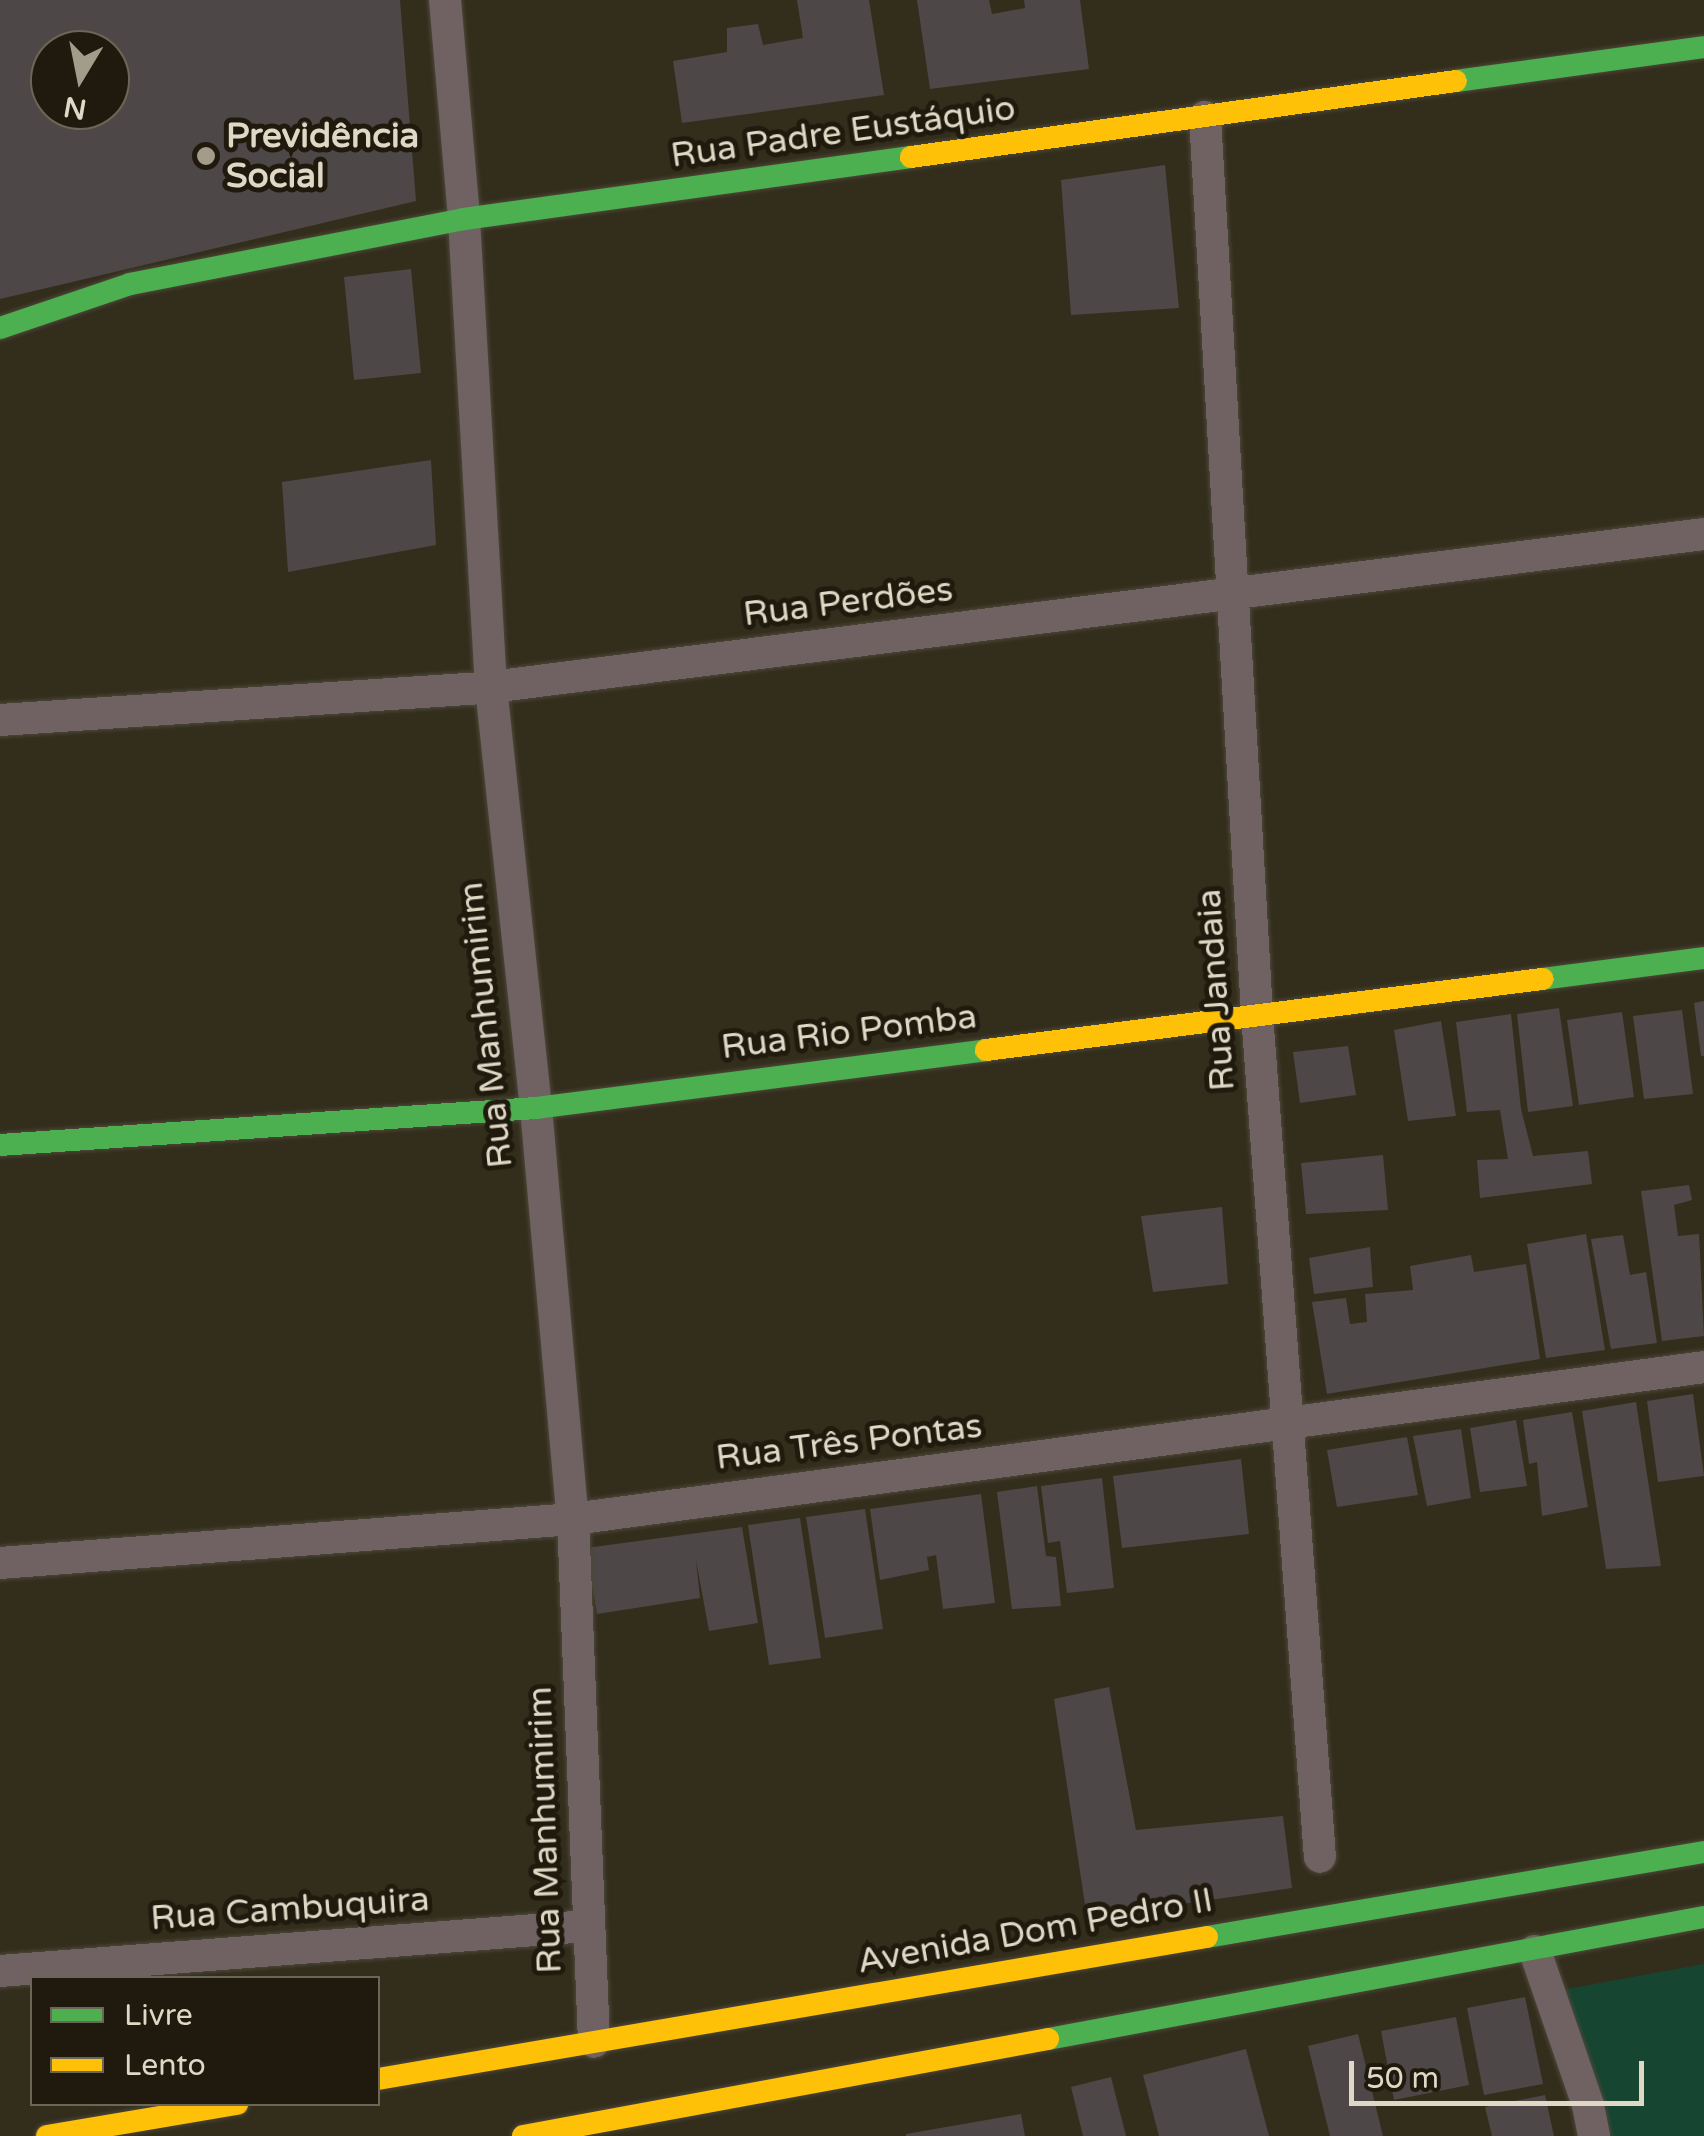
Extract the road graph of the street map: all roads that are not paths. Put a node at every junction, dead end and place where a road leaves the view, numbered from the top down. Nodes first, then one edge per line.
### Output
1 (445, 0) edge
2 (1704, 47) edge
3 (1205, 117) junction
4 (464, 220) junction
5 (0, 328) edge
6 (1704, 534) edge
7 (1230, 595) junction
8 (491, 687) junction
9 (0, 720) edge
10 (1704, 958) edge
11 (1257, 1014) junction
12 (536, 1108) junction
13 (0, 1145) edge
14 (1704, 1367) edge
15 (1286, 1426) junction
16 (573, 1519) junction
17 (0, 1563) edge
18 (1704, 1852) edge
19 (1320, 1857) dead end
20 (1704, 1917) edge
21 (587, 1926) junction
22 (1536, 1950) junction
23 (0, 1971) edge
24 (594, 2042) junction
25 (380, 2079) edge
26 (224, 2106) edge
27 (582, 2130) edge
28 (47, 2136) edge
29 (524, 2136) edge
30 (1594, 2136) edge

1 - 4 street, Rua Manhumirim
2 - 3 main road, Rua Padre Eustáquio
3 - 4 main road, Rua Padre Eustáquio
3 - 7 street, Rua Jandaia
4 - 5 main road, Rua Padre Eustáquio
4 - 8 street, Rua Manhumirim
6 - 7 street, Rua Perdões
7 - 8 street, Rua Perdões
7 - 11 street, Rua Jandaia
8 - 9 street, Rua Perdões
8 - 12 street, Rua Manhumirim
10 - 11 main road, Rua Rio Pomba
11 - 12 main road, Rua Rio Pomba
11 - 15 street, Rua Jandaia
12 - 13 main road, Rua Rio Pomba
12 - 16 street, Rua Manhumirim
14 - 15 street, Rua Três Pontas
15 - 16 street, Rua Três Pontas
15 - 19 street, Rua Jandaia
16 - 17 street, Rua Três Pontas
16 - 21 street, Rua Manhumirim
18 - 24 main road, Avenida Dom Pedro II
20 - 22 main road
21 - 23 street, Rua Cambuquira
21 - 24 street, Rua Manhumirim
22 - 27 main road
22 - 30 street
24 - 25 main road, Avenida Dom Pedro II
26 - 28 main road
27 - 29 main road

